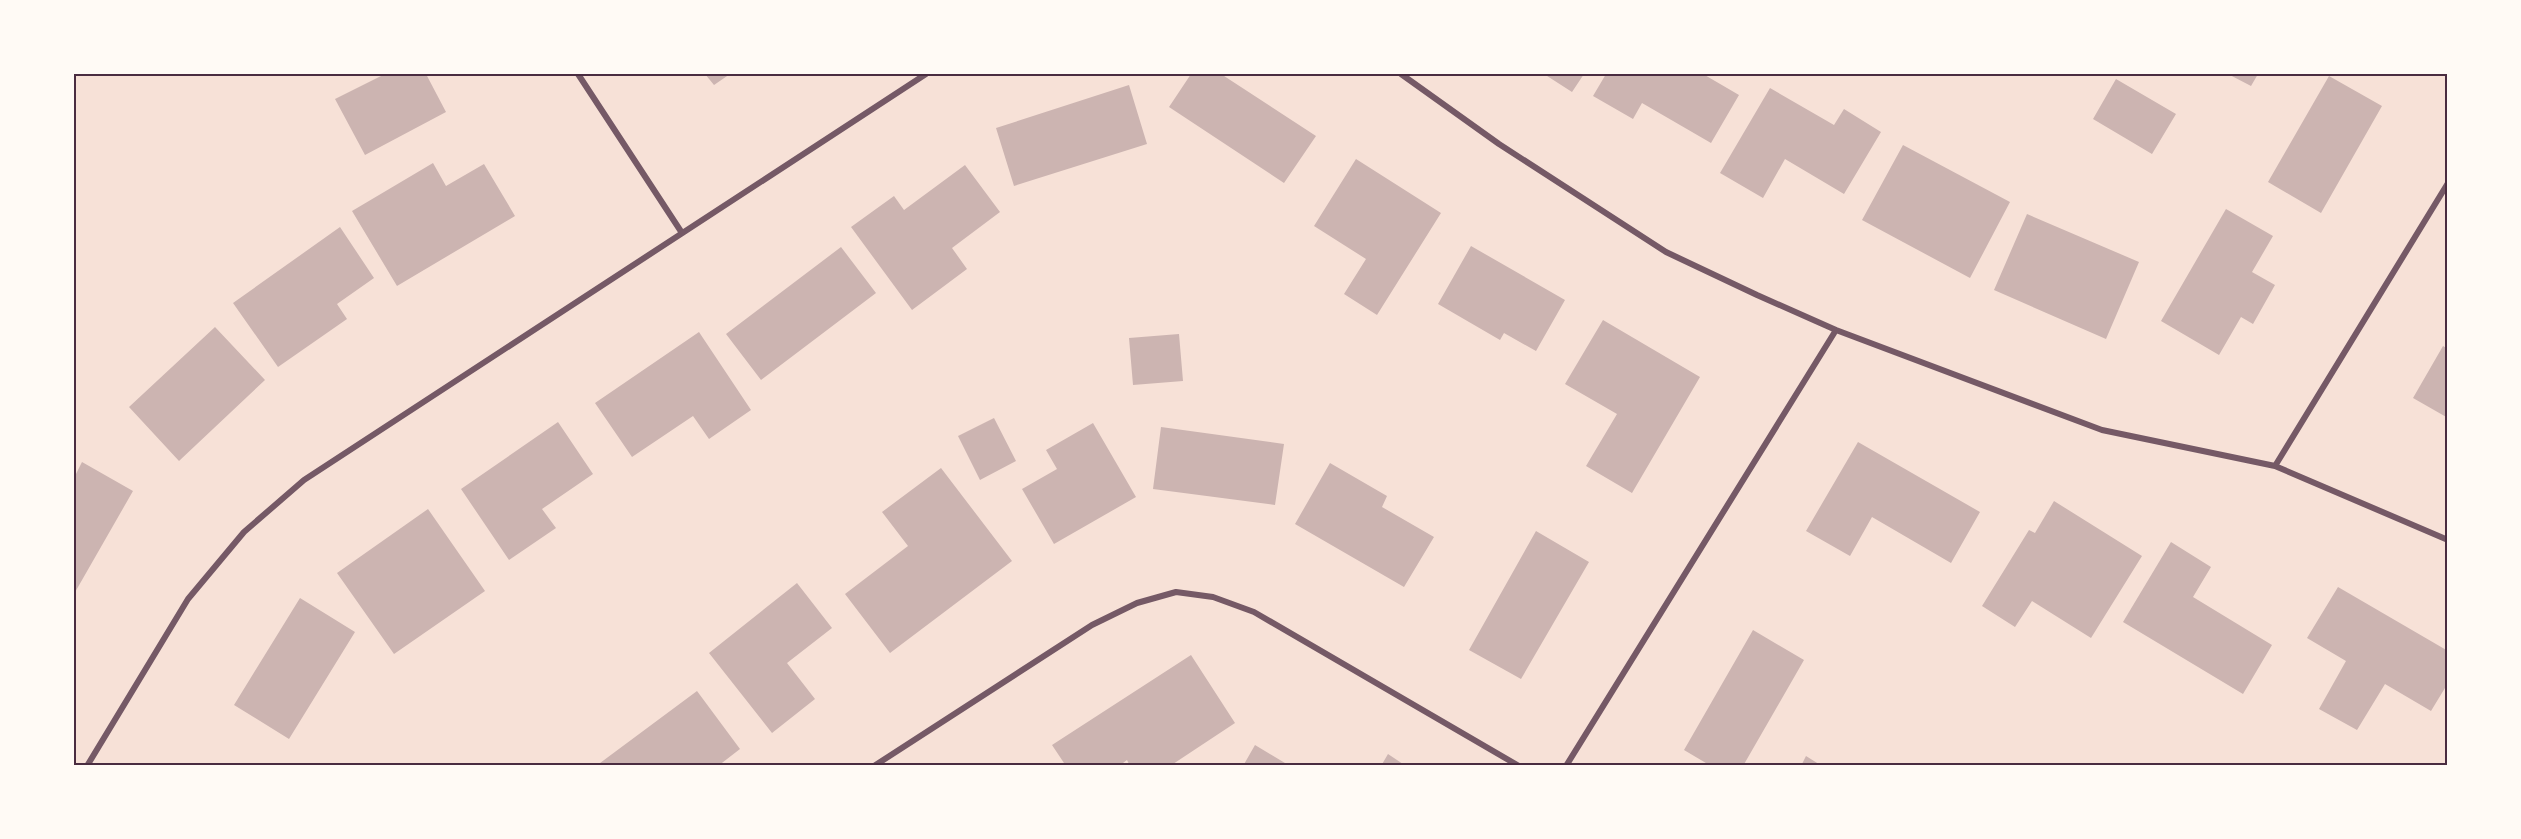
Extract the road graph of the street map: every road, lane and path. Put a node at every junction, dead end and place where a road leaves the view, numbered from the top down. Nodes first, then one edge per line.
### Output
1 (578, 74) edge
2 (926, 74) edge
3 (1401, 74) edge
4 (2448, 183) edge
5 (682, 233) junction
6 (1836, 330) junction
7 (2275, 466) junction
8 (2448, 540) edge
9 (87, 765) edge
10 (874, 765) edge
11 (1519, 765) edge
12 (1566, 765) edge

1 - 5 street
2 - 5 street
3 - 6 street
4 - 7 street
5 - 9 street
6 - 7 street
6 - 12 street
7 - 8 street
10 - 11 street

